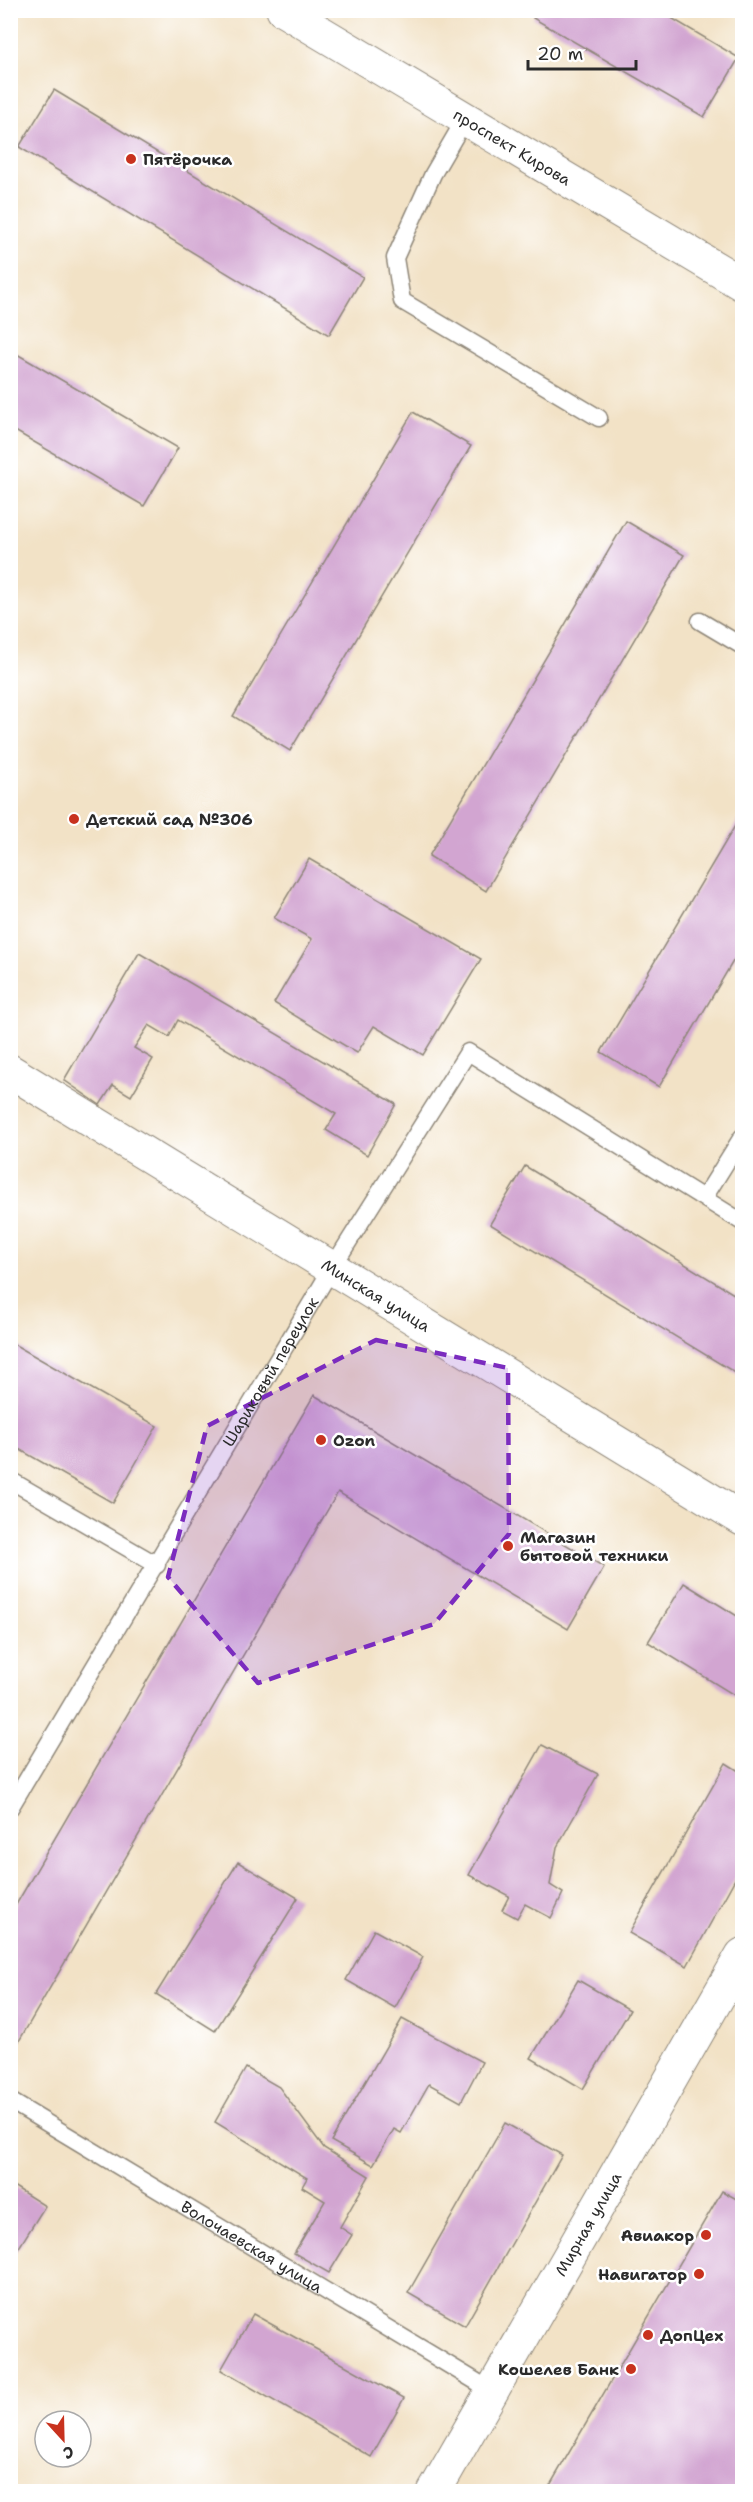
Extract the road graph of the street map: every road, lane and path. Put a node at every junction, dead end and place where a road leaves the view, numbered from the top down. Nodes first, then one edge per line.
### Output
1 (283, 10) edge
2 (465, 119) junction
3 (742, 284) edge
4 (599, 418) dead end
5 (700, 621) dead end
6 (742, 646) edge
7 (10, 1071) edge
8 (742, 1137) edge
9 (704, 1198) junction
10 (742, 1222) edge
11 (332, 1268) junction
12 (10, 1480) edge
13 (742, 1519) edge
14 (157, 1565) junction
15 (10, 1808) edge
16 (742, 1956) edge
17 (12, 2102) edge
18 (492, 2391) junction
19 (434, 2492) edge

1 - 2 street, проспект Кирова
2 - 3 street, проспект Кирова
2 - 4 lane
5 - 6 lane
7 - 11 street, Минская улица
8 - 9 lane
9 - 10 lane
9 - 11 lane, Шариковый переулок
11 - 13 street, Минская улица
11 - 14 lane, Шариковый переулок
12 - 14 lane
14 - 15 lane, Шариковый переулок
16 - 18 street, Мирная улица
17 - 18 lane, Волочаевская улица
18 - 19 street, Мирная улица

